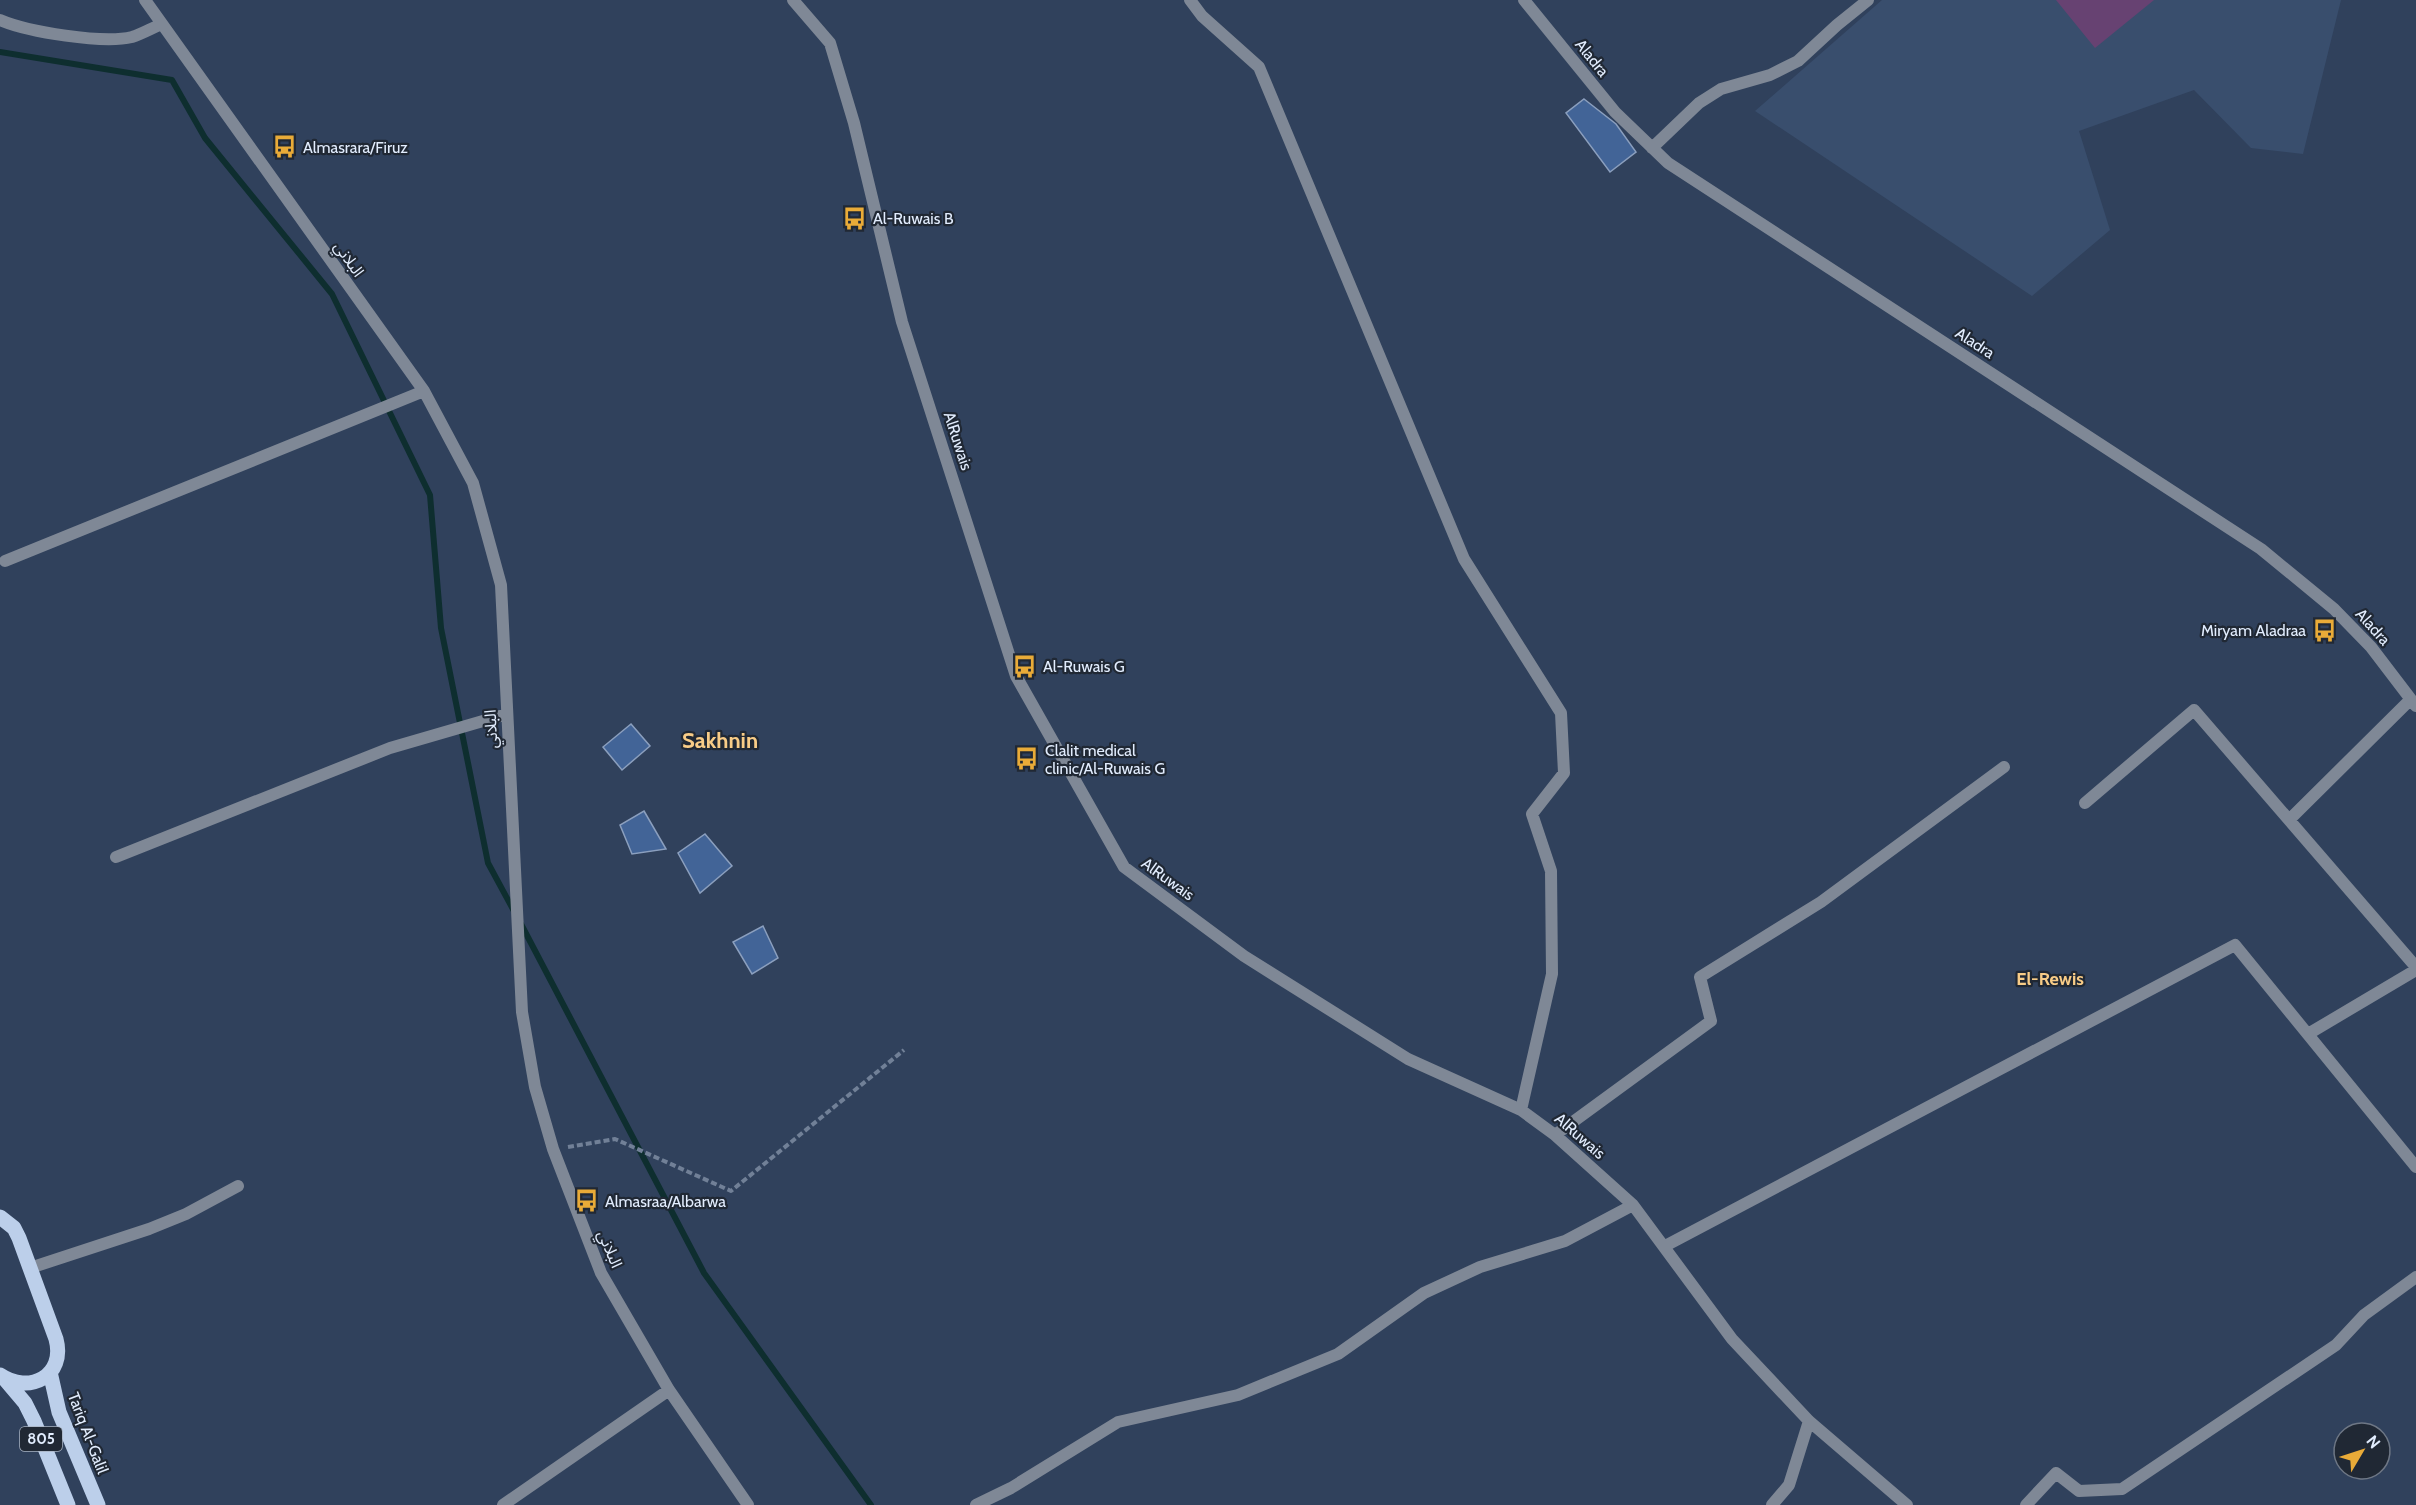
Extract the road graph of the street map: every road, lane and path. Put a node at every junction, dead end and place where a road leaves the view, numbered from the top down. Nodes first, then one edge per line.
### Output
1 (145, 0) edge
2 (793, 0) edge
3 (1190, 0) edge
4 (1524, 0) edge
5 (1868, 0) edge
6 (0, 20) edge
7 (162, 24) junction
8 (1652, 148) junction
9 (424, 391) junction
10 (5, 561) dead end
11 (2413, 703) edge
12 (507, 714) junction
13 (2004, 767) dead end
14 (2085, 803) dead end
15 (2290, 819) junction
16 (117, 857) dead end
17 (2416, 969) edge
18 (2308, 1034) junction
19 (904, 1050) dead end
20 (1521, 1110) junction
21 (1555, 1135) junction
22 (553, 1149) junction
23 (2416, 1167) edge
24 (238, 1186) dead end
25 (1633, 1205) junction
26 (0, 1217) edge
27 (1665, 1246) junction
28 (30, 1268) junction
29 (2416, 1277) edge
30 (50, 1372) junction
31 (2, 1377) edge
32 (669, 1390) junction
33 (1809, 1421) junction
34 (68, 1505) edge
35 (98, 1505) edge
36 (503, 1505) edge
37 (748, 1505) edge
38 (976, 1505) edge
39 (1772, 1505) edge
40 (1907, 1505) edge
41 (2026, 1505) edge

1 - 7 street, البلاني
2 - 20 street, AlRuwais
3 - 20 street
4 - 8 street, Aladra
5 - 8 street
6 - 7 street
7 - 9 street, البلاني
8 - 11 street, Aladra
9 - 10 street
9 - 12 street, البلاني
11 - 15 street
12 - 16 street
12 - 22 street, البلاني
13 - 21 street
14 - 15 street
15 - 17 street
17 - 18 street
18 - 23 street
18 - 27 street
19 - 22 path
20 - 21 street, AlRuwais
21 - 25 street, AlRuwais
22 - 32 street, البلاني
24 - 28 street
25 - 27 street, AlRuwais
25 - 38 street
26 - 28 main road, 805
27 - 33 street, AlRuwais
28 - 30 main road, 805
29 - 41 street
30 - 31 main road, 805
30 - 35 main road, Tariq Al-Galil / 805
31 - 34 main road, 805
32 - 36 street
32 - 37 street, البلاني
33 - 39 street
33 - 40 street, AlRuwais

